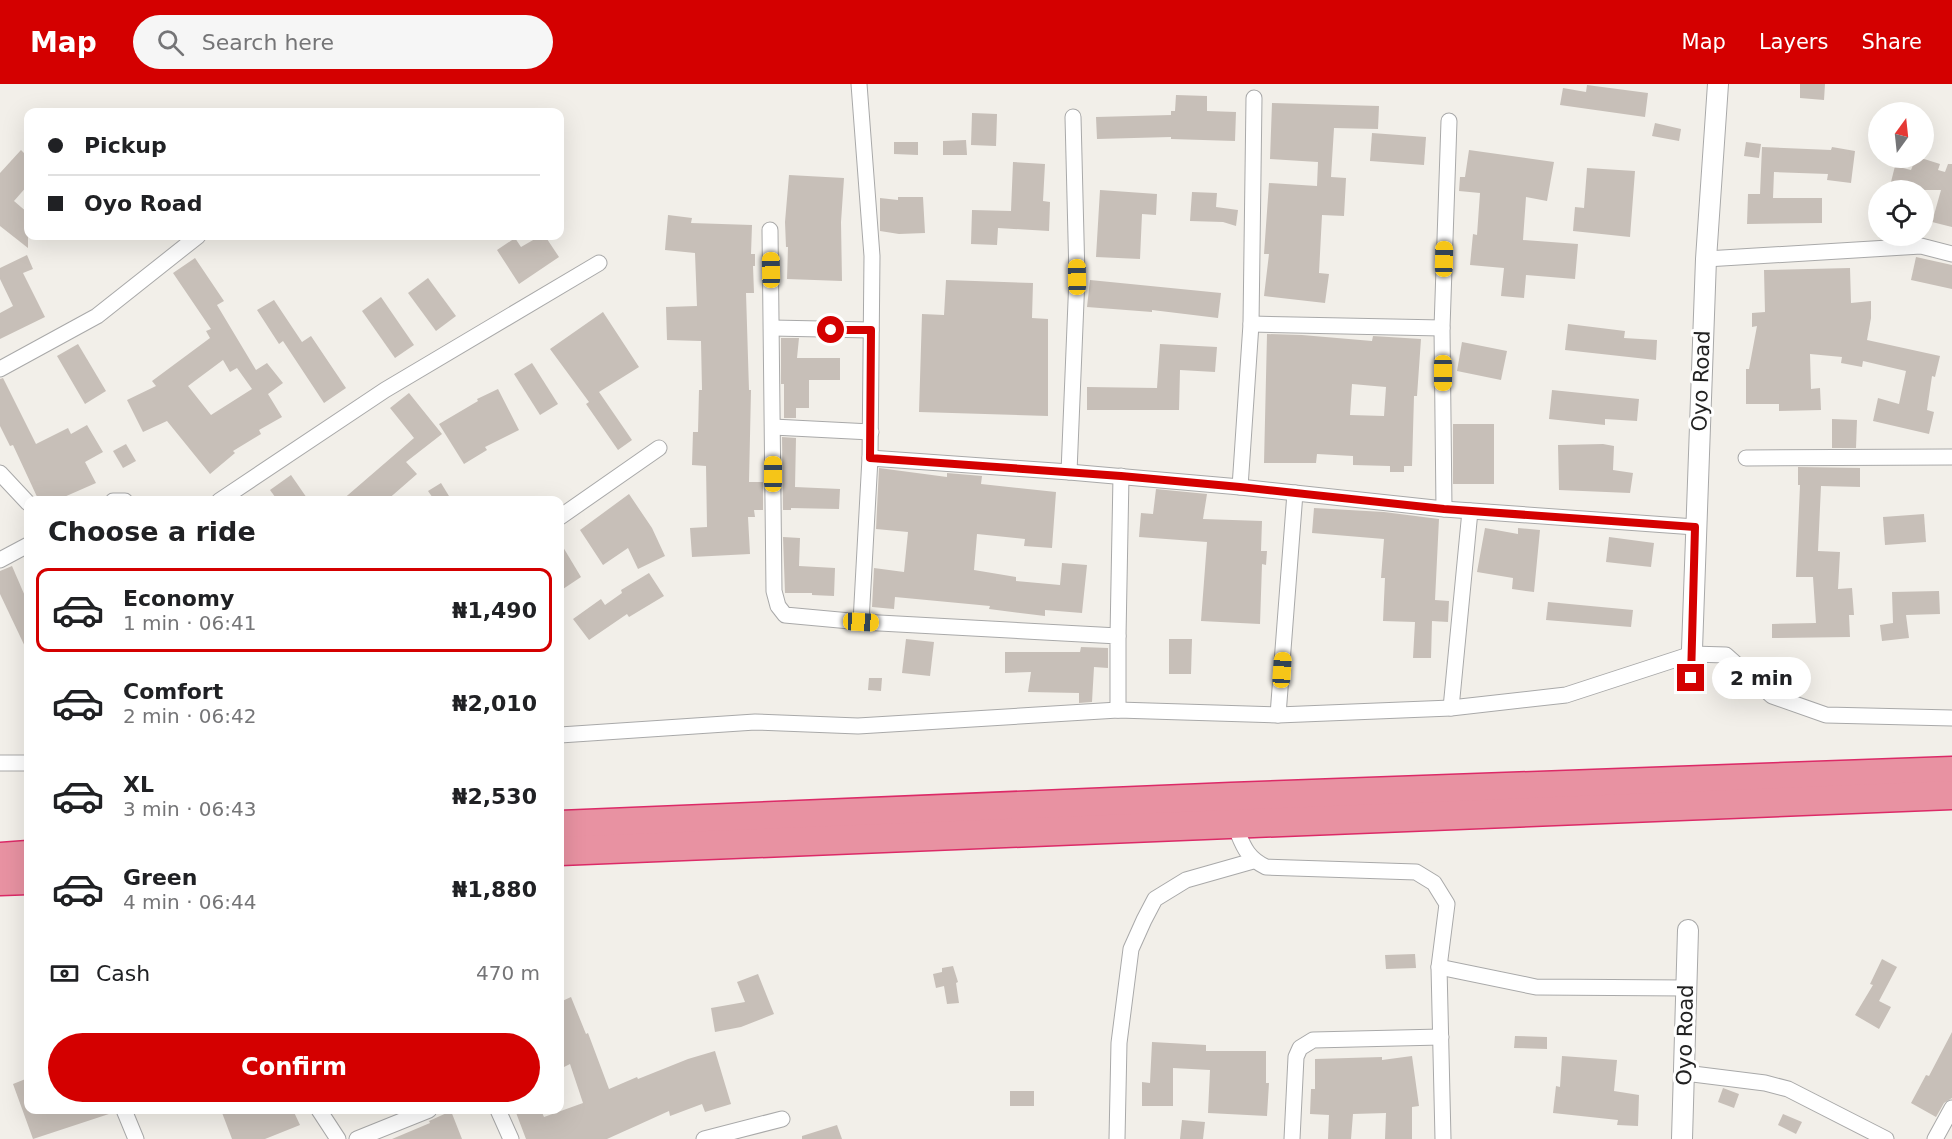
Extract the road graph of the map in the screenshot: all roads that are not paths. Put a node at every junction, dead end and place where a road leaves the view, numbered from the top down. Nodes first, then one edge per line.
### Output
1 (859, 84) edge
2 (1718, 84) edge
3 (1254, 98) dead end
4 (1073, 117) dead end
5 (1449, 121) dead end
6 (770, 230) dead end
7 (193, 240) edge
8 (1952, 254) edge
9 (1706, 259) junction
10 (600, 263) dead end
11 (1251, 324) junction
12 (772, 328) junction
13 (1442, 328) junction
14 (871, 330) junction
15 (0, 369) edge
16 (773, 427) junction
17 (871, 432) junction
18 (659, 448) dead end
19 (1952, 457) edge
20 (870, 458) junction
21 (1746, 458) dead end
22 (0, 472) edge
23 (1069, 472) junction
24 (1121, 476) junction
25 (1240, 487) junction
26 (1295, 493) junction
27 (226, 496) edge
28 (24, 498) edge
29 (1444, 509) junction
30 (1470, 511) junction
31 (564, 514) edge
32 (1695, 527) junction
33 (24, 547) edge
34 (0, 561) edge
35 (861, 622) junction
36 (1118, 636) junction
37 (1692, 654) junction
38 (1691, 678) dead end
39 (1451, 708) junction
40 (1118, 710) junction
41 (1278, 715) junction
42 (1952, 718) edge
43 (564, 735) edge
44 (0, 763) edge
45 (24, 763) edge
46 (1952, 771) edge
47 (1952, 795) edge
48 (1234, 824) junction
49 (564, 825) edge
50 (564, 851) edge
51 (24, 855) edge
52 (0, 856) edge
53 (1253, 861) junction
54 (24, 880) edge
55 (0, 881) edge
56 (1688, 930) dead end
57 (1439, 967) junction
58 (1686, 988) junction
59 (1441, 1037) junction
60 (1685, 1074) junction
61 (1952, 1108) edge
62 (126, 1114) edge
63 (322, 1114) edge
64 (419, 1114) edge
65 (500, 1114) edge
66 (782, 1119) dead end
67 (723, 1137) edge
68 (136, 1139) edge
69 (338, 1139) edge
70 (357, 1139) edge
71 (511, 1139) edge
72 (704, 1139) edge
73 (1118, 1139) edge
74 (1292, 1139) edge
75 (1443, 1139) edge
76 (1682, 1139) edge
77 (1886, 1139) edge
78 (1935, 1139) edge

1 - 14 street
2 - 9 street, Oyo Road
3 - 11 street
4 - 23 street
5 - 13 street
6 - 12 street
7 - 15 street
8 - 9 street
9 - 32 street, Oyo Road
10 - 27 street
11 - 13 street
11 - 25 street
12 - 14 street
12 - 16 street
13 - 29 street
14 - 17 street
16 - 17 street
16 - 35 street
17 - 20 street
18 - 31 street
19 - 21 street
20 - 23 street
20 - 35 street
22 - 28 street
23 - 24 street
24 - 25 street
24 - 36 street
25 - 26 street
26 - 29 street
26 - 41 street
29 - 30 street
30 - 32 street
30 - 39 street
32 - 37 street, Oyo Road
33 - 34 street
35 - 36 street
36 - 40 street
37 - 38 street, Oyo Road
37 - 39 street
37 - 42 street
39 - 41 street
40 - 41 street
40 - 43 street
44 - 45 street
46 - 49 highway
47 - 48 highway
48 - 50 highway
48 - 53 street
51 - 52 highway
53 - 57 street
53 - 73 street
54 - 55 highway
56 - 58 street, Oyo Road
57 - 58 street
57 - 59 street
58 - 60 street, Oyo Road
59 - 74 street
59 - 75 street
60 - 76 street, Oyo Road
60 - 77 street
61 - 78 street
62 - 68 street
63 - 69 street
64 - 70 street
65 - 71 street
66 - 67 street
67 - 72 street

